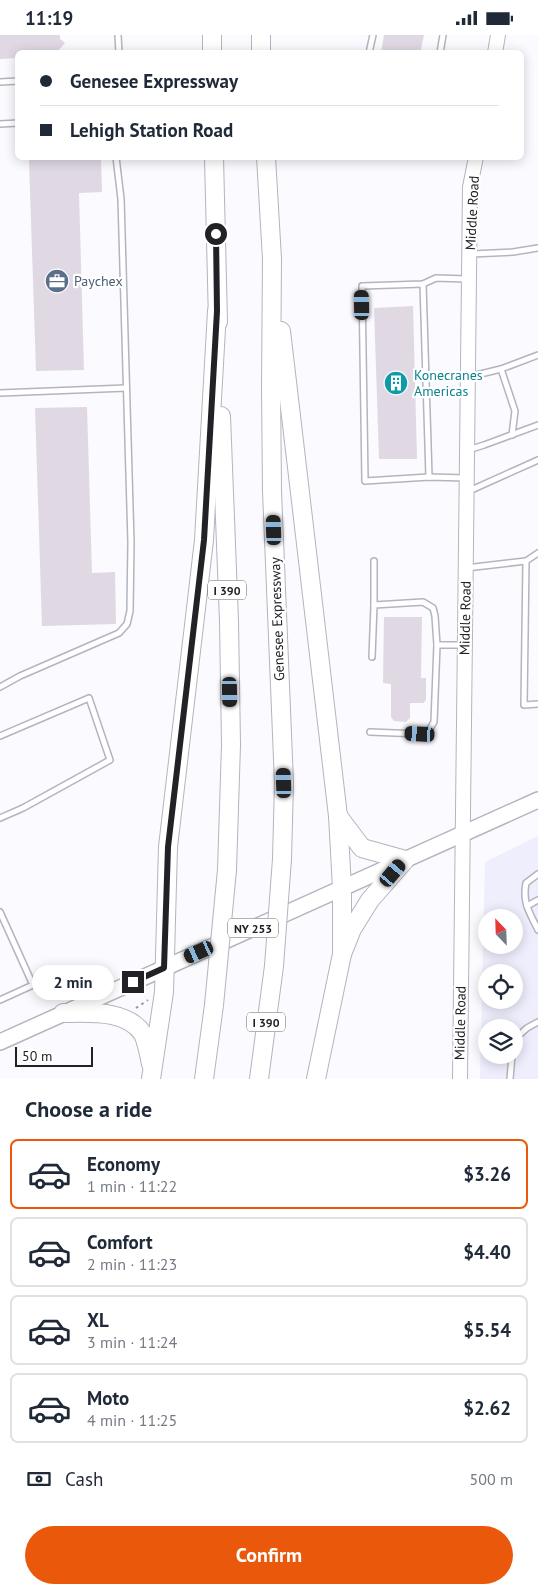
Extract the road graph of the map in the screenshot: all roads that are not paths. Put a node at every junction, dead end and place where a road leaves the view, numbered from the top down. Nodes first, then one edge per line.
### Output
1 (118, 35) edge
2 (212, 35) edge
3 (261, 35) edge
4 (373, 35) edge
5 (443, 35) edge
6 (498, 35) edge
7 (119, 50) edge
8 (212, 50) edge
9 (261, 50) edge
10 (370, 50) edge
11 (440, 50) edge
12 (496, 50) edge
13 (15, 81) edge
14 (0, 82) edge
15 (15, 123) edge
16 (0, 124) edge
17 (116, 160) edge
18 (214, 160) edge
19 (266, 160) edge
20 (475, 160) edge
21 (538, 248) edge
22 (470, 254) junction
23 (272, 259) junction
24 (469, 279) junction
25 (423, 284) junction
26 (217, 311) junction
27 (538, 355) edge
28 (501, 369) junction
29 (468, 378) junction
30 (126, 389) junction
31 (0, 393) edge
32 (538, 425) edge
33 (512, 435) junction
34 (467, 450) junction
35 (538, 460) edge
36 (430, 477) junction
37 (467, 485) junction
38 (538, 553) edge
39 (374, 561) dead end
40 (526, 561) junction
41 (466, 569) junction
42 (374, 605) junction
43 (436, 645) junction
44 (465, 645) junction
45 (372, 657) dead end
46 (0, 687) edge
47 (538, 705) edge
48 (370, 732) dead end
49 (0, 736) edge
50 (538, 800) edge
51 (338, 816) junction
52 (0, 818) edge
53 (462, 834) junction
54 (405, 860) junction
55 (538, 874) edge
56 (342, 888) junction
57 (538, 900) edge
58 (527, 906) junction
59 (0, 911) edge
60 (2, 922) edge
61 (538, 931) edge
62 (342, 954) junction
63 (164, 968) junction
64 (0, 1000) edge
65 (63, 1013) junction
66 (538, 1022) edge
67 (523, 1032) edge
68 (0, 1042) edge
69 (207, 1049) junction
70 (511, 1064) edge
71 (152, 1074) edge
72 (199, 1079) edge
73 (204, 1079) edge
74 (259, 1079) edge
75 (316, 1079) edge
76 (460, 1079) edge
77 (510, 1079) edge

1 - 7 lane
2 - 8 highway
3 - 9 highway
4 - 10 lane
5 - 11 lane
6 - 12 street
13 - 14 lane
15 - 16 lane
17 - 30 lane
18 - 26 highway, I 390
19 - 23 highway, Genesee Expressway / I 390
20 - 22 street, Middle Road
21 - 22 lane
22 - 24 street, Middle Road
23 - 51 highway
23 - 74 highway, Genesee Expressway / I 390, bridge
24 - 25 lane
24 - 29 street, Middle Road
25 - 36 lane
25 - 36 lane
26 - 63 highway
26 - 69 highway, I 390, bridge
27 - 28 lane
28 - 29 lane
28 - 33 lane
29 - 34 street, Middle Road
30 - 31 lane
30 - 46 lane
32 - 33 lane
33 - 34 lane
34 - 37 street, Middle Road
35 - 37 lane
36 - 37 lane
37 - 41 street, Middle Road
38 - 40 lane
39 - 42 lane
40 - 41 lane
40 - 47 lane
41 - 44 street, Middle Road
42 - 43 lane
42 - 45 lane
43 - 44 lane
43 - 48 lane
44 - 53 street, Middle Road
49 - 52 lane
50 - 53 main road, NY 253
51 - 54 highway
51 - 56 highway
53 - 54 main road, NY 253
53 - 76 street, Middle Road
54 - 56 main road, NY 253
54 - 62 highway
55 - 58 lane
56 - 62 highway
56 - 63 main road, NY 253
57 - 58 lane
58 - 61 lane
59 - 60 lane
60 - 64 lane
62 - 75 highway
63 - 65 main road, NY 253
63 - 71 highway
65 - 68 main road, NY 253
65 - 71 highway
66 - 67 lane
69 - 72 highway
69 - 73 highway, I 390
70 - 77 lane

